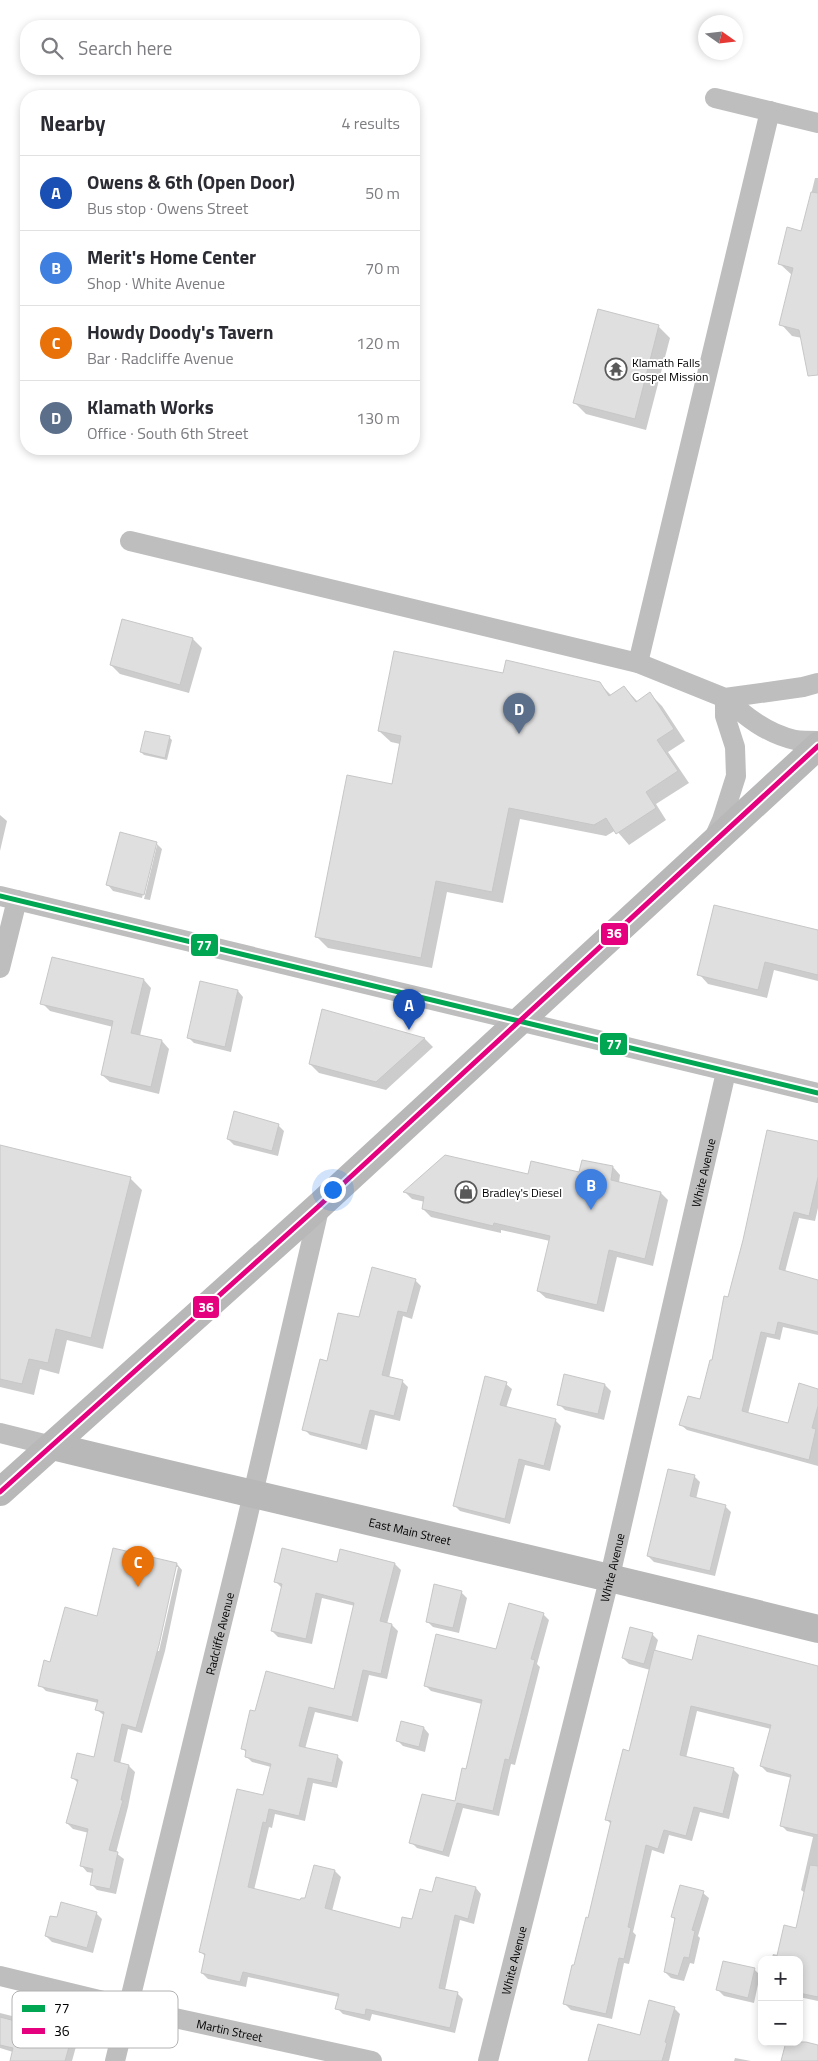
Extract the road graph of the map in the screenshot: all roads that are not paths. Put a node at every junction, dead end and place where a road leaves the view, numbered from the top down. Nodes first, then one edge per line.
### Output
1 (715, 98) dead end
2 (770, 111) junction
3 (818, 123) edge
4 (130, 541) dead end
5 (638, 663) junction
6 (818, 683) edge
7 (724, 698) junction
8 (818, 741) edge
9 (818, 746) edge
10 (712, 844) junction
11 (8, 898) edge
12 (0, 968) edge
13 (518, 1022) junction
14 (726, 1072) junction
15 (818, 1093) edge
16 (320, 1205) junction
17 (0, 1433) edge
18 (52, 1446) junction
19 (0, 1492) edge
20 (253, 1494) junction
21 (610, 1576) junction
22 (818, 1629) edge
23 (0, 1976) edge
24 (60, 1991) edge
25 (132, 1991) edge
26 (178, 2019) edge
27 (118, 2048) edge
28 (115, 2061) edge
29 (372, 2061) edge
30 (488, 2061) edge

1 - 2 street
2 - 3 street
2 - 5 street
4 - 5 street
5 - 7 street
6 - 7 street
7 - 8 street
7 - 10 street
9 - 10 main road
10 - 13 main road
11 - 12 street
11 - 13 street
13 - 14 street
13 - 16 main road
14 - 15 street
14 - 21 street, White Avenue
16 - 18 main road
16 - 20 street, Radcliffe Avenue
17 - 18 street, East Main Street
18 - 19 main road
18 - 20 main road, East Main Street
20 - 21 main road, East Main Street
20 - 25 street, Radcliffe Avenue
21 - 22 main road, East Main Street
21 - 30 street, White Avenue
23 - 24 street, Martin Street
26 - 29 street, Martin Street
27 - 28 street, Radcliffe Avenue

